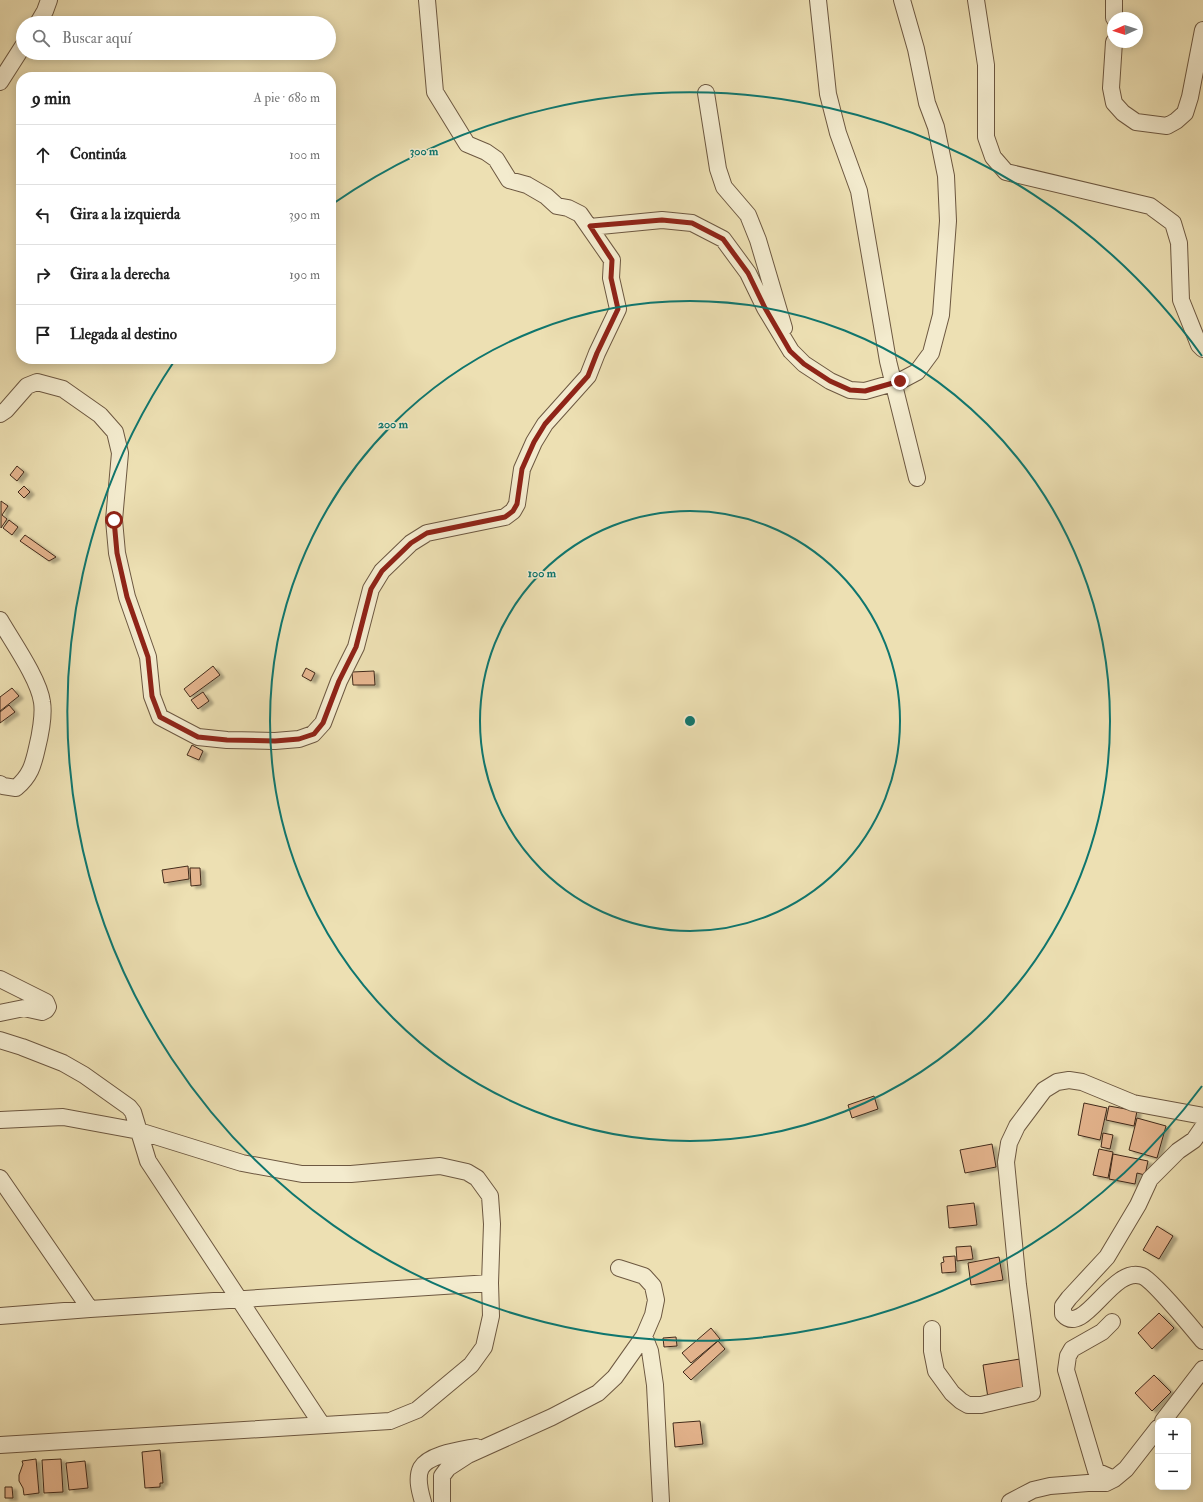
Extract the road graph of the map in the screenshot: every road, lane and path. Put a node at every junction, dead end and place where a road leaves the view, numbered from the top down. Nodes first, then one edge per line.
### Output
1 (49, 0) edge
2 (427, 0) edge
3 (818, 0) edge
4 (902, 0) edge
5 (976, 0) edge
6 (1114, 0) edge
7 (1114, 12) edge
8 (42, 16) edge
9 (1203, 30) edge
10 (1114, 48) edge
11 (16, 57) edge
12 (0, 82) edge
13 (706, 93) dead end
14 (590, 226) junction
15 (1203, 349) edge
16 (790, 351) junction
17 (893, 383) junction
18 (0, 414) edge
19 (917, 478) dead end
20 (0, 620) edge
21 (0, 784) edge
22 (0, 978) edge
23 (0, 1014) edge
24 (0, 1040) edge
25 (1203, 1116) edge
26 (0, 1120) edge
27 (1203, 1127) edge
28 (138, 1131) junction
29 (0, 1178) edge
30 (619, 1268) dead end
31 (490, 1283) junction
32 (241, 1300) junction
33 (90, 1309) junction
34 (0, 1316) edge
35 (1112, 1322) dead end
36 (932, 1328) dead end
37 (644, 1336) junction
38 (1203, 1341) edge
39 (1203, 1369) edge
40 (1165, 1418) edge
41 (322, 1425) junction
42 (1155, 1432) edge
43 (0, 1445) edge
44 (489, 1445) junction
45 (1114, 1479) junction
46 (423, 1502) edge
47 (442, 1502) edge
48 (661, 1502) edge
49 (1010, 1502) edge

1 - 8 street
2 - 14 street
3 - 17 street
4 - 17 street
5 - 15 street
6 - 7 street
9 - 10 street
11 - 12 street
13 - 16 street
14 - 16 street
14 - 18 street
16 - 17 street
17 - 19 street
20 - 21 street
22 - 23 street
24 - 28 street
25 - 36 street
26 - 28 street
27 - 38 street
28 - 31 street
28 - 32 street
29 - 33 street
30 - 37 street
31 - 32 street
31 - 41 street
32 - 33 street
32 - 41 street
33 - 34 street
35 - 45 street
37 - 44 street
37 - 48 street
39 - 40 street
41 - 43 street
42 - 45 street
44 - 46 street
44 - 47 street
45 - 49 street

